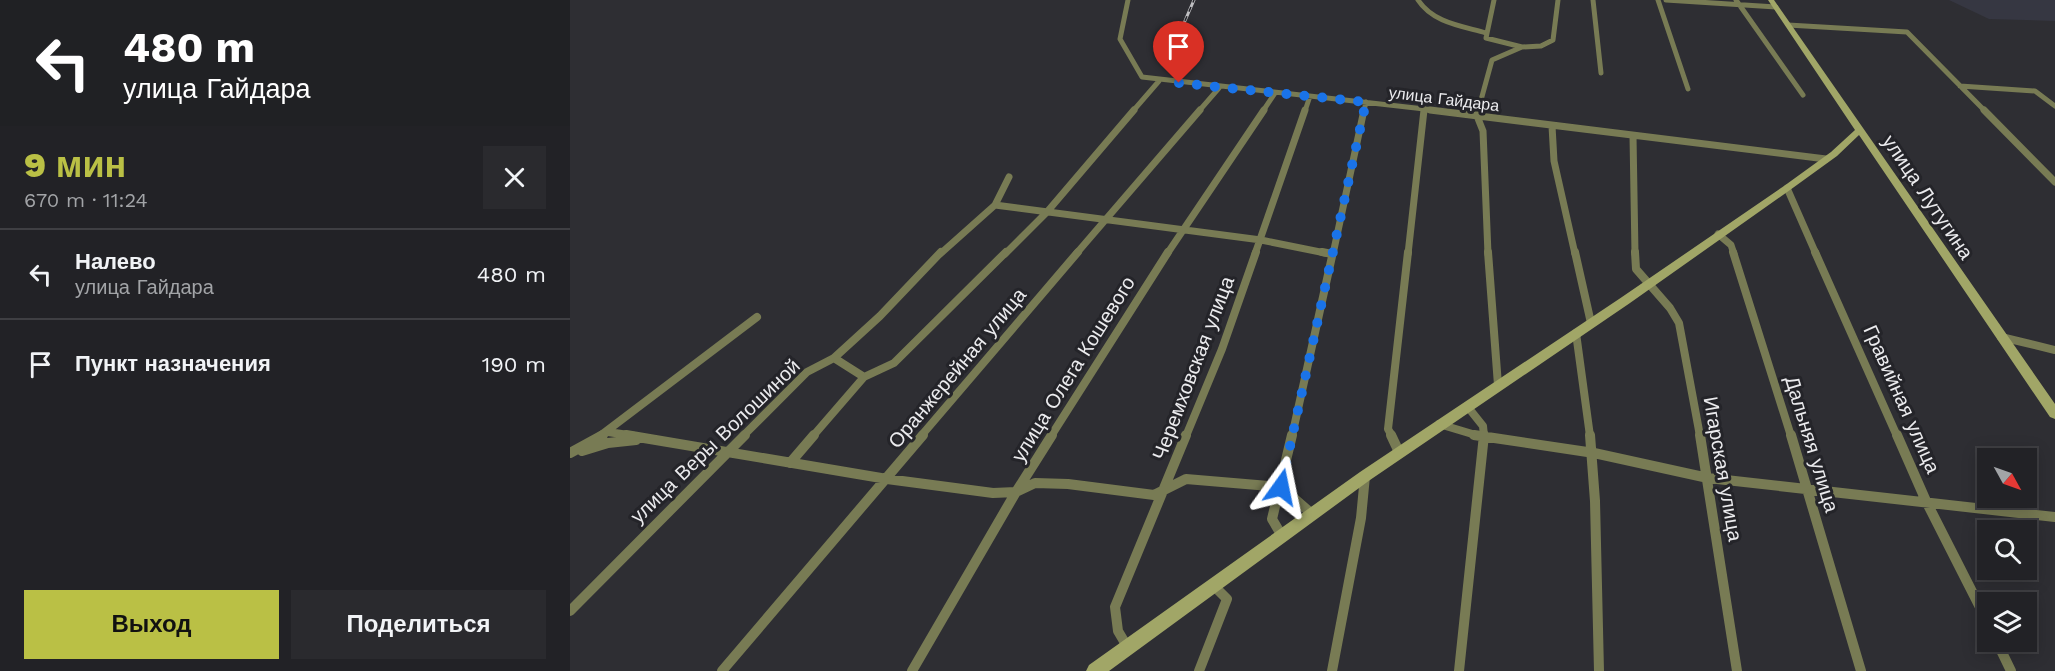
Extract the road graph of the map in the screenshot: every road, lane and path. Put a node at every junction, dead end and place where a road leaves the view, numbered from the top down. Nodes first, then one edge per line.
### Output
1 (1128, 0) edge
2 (1418, 0) edge
3 (1494, 0) edge
4 (1558, 0) edge
5 (1593, 0) edge
6 (1658, 0) edge
7 (1666, 0) edge
8 (1737, 2) edge
9 (1773, 3) edge
10 (1788, 25) junction
11 (1486, 33) junction
12 (1522, 47) junction
13 (1601, 73) dead end
14 (1159, 81) junction
15 (1960, 86) junction
16 (1219, 88) junction
17 (1688, 89) dead end
18 (1275, 93) junction
19 (1803, 95) dead end
20 (1310, 96) junction
21 (2055, 98) edge
22 (2047, 100) junction
23 (1366, 102) junction
24 (2055, 106) edge
25 (1424, 110) junction
26 (1477, 116) junction
27 (1552, 126) junction
28 (1861, 129) junction
29 (1633, 136) junction
30 (1826, 159) junction
31 (1009, 177) dead end
32 (2055, 182) edge
33 (1787, 188) junction
34 (996, 205) junction
35 (1047, 212) junction
36 (1104, 220) junction
37 (1183, 229) junction
38 (1718, 234) junction
39 (1261, 240) junction
40 (1332, 254) junction
41 (1647, 284) junction
42 (757, 317) dead end
43 (1591, 323) junction
44 (1576, 333) junction
45 (2001, 337) junction
46 (2055, 350) edge
47 (834, 358) junction
48 (864, 377) junction
49 (1498, 385) junction
50 (1467, 406) junction
51 (2055, 414) edge
52 (1439, 424) junction
53 (608, 432) junction
54 (1484, 438) junction
55 (645, 439) junction
56 (1399, 452) junction
57 (725, 453) junction
58 (1594, 453) junction
59 (570, 454) edge
60 (789, 463) junction
61 (1365, 476) junction
62 (1708, 477) junction
63 (887, 479) junction
64 (1281, 487) junction
65 (1808, 489) junction
66 (1166, 490) junction
67 (1016, 492) junction
68 (1926, 501) junction
69 (1312, 514) junction
70 (2055, 517) edge
71 (1282, 536) junction
72 (1213, 585) junction
73 (1977, 602) edge
74 (570, 611) edge
75 (1129, 648) junction
76 (2002, 652) edge
77 (722, 671) edge
78 (912, 671) edge
79 (1095, 671) edge
80 (1199, 671) edge
81 (1332, 671) edge
82 (1459, 671) edge
83 (1599, 671) edge
84 (1737, 671) edge
85 (1861, 671) edge
86 (2012, 671) edge

1 - 14 street, улица Гайдара
2 - 11 street
3 - 11 street
4 - 12 street
5 - 13 street
6 - 17 street
7 - 8 street
8 - 9 street
8 - 19 street
9 - 10 main road, улица Лутугина
10 - 15 street
10 - 28 main road, улица Лутугина
11 - 12 street
12 - 26 street
14 - 16 street, улица Гайдара
14 - 35 street
15 - 22 street
15 - 32 street
16 - 18 street, улица Гайдара
16 - 36 street, Оранжерейная улица
18 - 20 street, улица Гайдара
18 - 37 street, улица Олега Кошевого
20 - 23 street, улица Гайдара
20 - 39 street, Черемховская улица
21 - 22 street
22 - 24 street
23 - 25 street, улица Гайдара
23 - 40 street
25 - 26 street, улица Гайдара
25 - 56 street
26 - 27 street, улица Гайдара
26 - 49 street
27 - 29 street, улица Гайдара
27 - 43 street
28 - 30 main road
28 - 45 main road, улица Лутугина
29 - 30 street, улица Гайдара
29 - 41 street
30 - 33 main road
31 - 34 street
33 - 38 main road
33 - 68 street, Гравийная улица
34 - 35 street
34 - 47 street, улица Веры Волошиной
35 - 36 street
35 - 48 street
36 - 37 street
36 - 63 street, Оранжерейная улица
37 - 39 street
37 - 67 street, улица Олега Кошевого
38 - 41 main road
38 - 65 street, Дальняя улица
39 - 40 street
39 - 66 street, Черемховская улица
40 - 64 street
41 - 43 main road
41 - 62 street, Игарская улица
42 - 53 street
43 - 44 main road
44 - 49 main road
44 - 58 street
45 - 46 street
45 - 51 main road, улица Лутугина
47 - 48 street
47 - 57 street, улица Веры Волошиной
48 - 60 street
49 - 50 main road
50 - 52 main road
50 - 54 street
52 - 54 street
52 - 56 main road
53 - 55 street
53 - 59 street
54 - 58 street
54 - 82 street
55 - 57 street
55 - 59 street
56 - 61 main road
57 - 60 street
57 - 74 street, улица Веры Волошиной
58 - 62 street
58 - 83 street
60 - 63 street
61 - 69 main road
61 - 81 street
62 - 65 street
62 - 84 street, Игарская улица
63 - 67 street
63 - 77 street, Оранжерейная улица
64 - 66 street
64 - 69 street
64 - 71 street
65 - 68 street
65 - 85 street, Дальняя улица
66 - 67 street
66 - 75 street, Черемховская улица
67 - 78 street, улица Олега Кошевого
68 - 70 street
68 - 73 street, Гравийная улица
69 - 71 main road
71 - 72 main road
72 - 75 main road
72 - 80 street
75 - 79 main road
76 - 86 street

